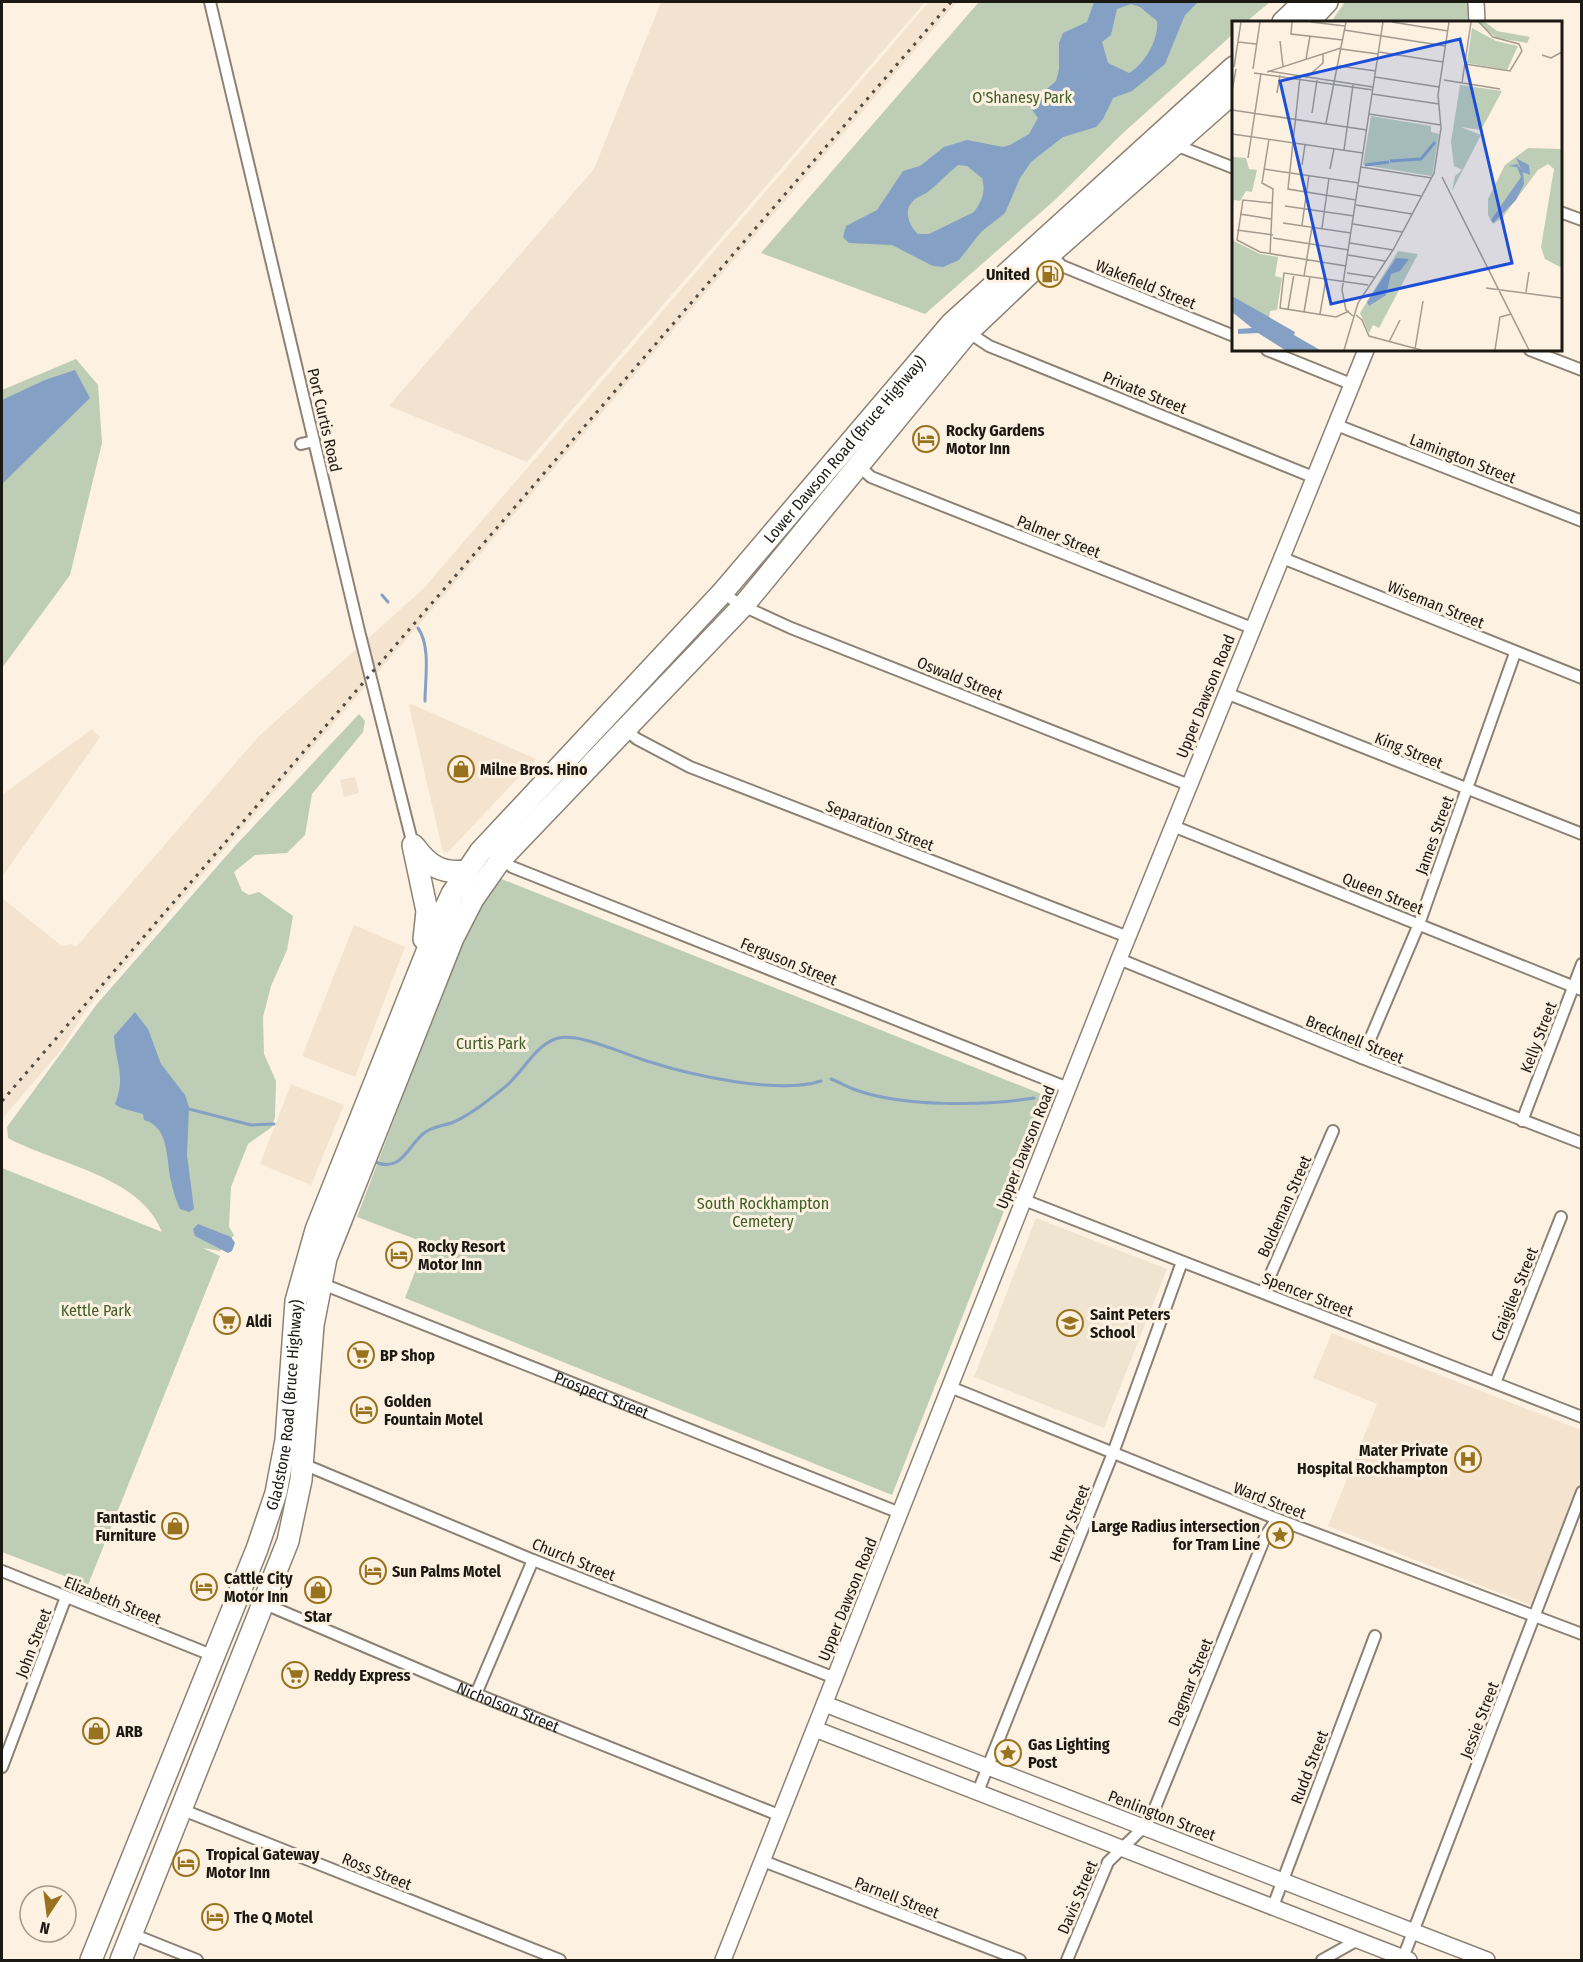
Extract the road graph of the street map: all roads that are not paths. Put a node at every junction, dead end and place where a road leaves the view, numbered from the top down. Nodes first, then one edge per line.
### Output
1 (210, 2) edge
2 (1304, 2) edge
3 (1328, 2) edge
4 (1476, 2) edge
5 (1284, 21) edge
6 (1309, 21) edge
7 (1477, 21) edge
8 (1232, 68) edge
9 (1232, 93) edge
10 (1173, 144) junction
11 (1232, 168) edge
12 (1562, 212) edge
13 (1580, 217) edge
14 (1050, 254) junction
15 (968, 332) junction
16 (1232, 336) edge
17 (1269, 351) edge
18 (1366, 351) edge
19 (1533, 351) edge
20 (1581, 370) edge
21 (1351, 384) junction
22 (1334, 424) junction
23 (315, 441) junction
24 (301, 444) dead end
25 (859, 466) junction
26 (1313, 477) junction
27 (1581, 521) edge
28 (1280, 557) junction
29 (722, 593) junction
30 (743, 606) junction
31 (1252, 628) junction
32 (1515, 653) junction
33 (1581, 678) edge
34 (1226, 693) junction
35 (626, 730) junction
36 (1189, 785) junction
37 (1467, 790) junction
38 (1173, 826) junction
39 (1581, 834) edge
40 (413, 845) junction
41 (480, 852) joint
42 (501, 859) junction
43 (466, 871) junction
44 (1419, 924) junction
45 (1128, 937) junction
46 (1119, 959) junction
47 (1581, 964) edge
48 (417, 972) junction
49 (1577, 989) edge
50 (1362, 1058) junction
51 (1068, 1088) junction
52 (1522, 1121) junction
53 (1333, 1131) dead end
54 (1581, 1143) edge
55 (1024, 1200) junction
56 (1561, 1217) dead end
57 (1182, 1262) junction
58 (311, 1280) junction
59 (1263, 1292) junction
60 (1495, 1383) junction
61 (950, 1387) junction
62 (1581, 1417) edge
63 (1113, 1454) junction
64 (303, 1464) junction
65 (1581, 1492) edge
66 (900, 1513) junction
67 (1277, 1519) junction
68 (533, 1560) junction
69 (2, 1571) edge
70 (239, 1593) junction
71 (66, 1597) junction
72 (265, 1604) junction
73 (1535, 1616) junction
74 (1581, 1634) edge
75 (1375, 1636) dead end
76 (213, 1656) junction
77 (835, 1678) junction
78 (476, 1694) junction
79 (825, 1704) junction
80 (815, 1729) junction
81 (6, 1743) edge
82 (2, 1767) edge
83 (988, 1768) junction
84 (977, 1794) junction
85 (183, 1810) junction
86 (780, 1816) junction
87 (1144, 1827) junction
88 (1122, 1850) junction
89 (763, 1861) junction
90 (1282, 1880) junction
91 (1272, 1909) junction
92 (106, 1923) junction
93 (1413, 1931) junction
94 (132, 1934) junction
95 (1356, 1941) junction
96 (1406, 1959) edge
97 (91, 1960) edge
98 (121, 1960) edge
99 (197, 1960) edge
100 (560, 1960) edge
101 (723, 1960) edge
102 (1020, 1960) edge
103 (1067, 1960) edge
104 (1322, 1960) edge
105 (1486, 1960) edge

1 - 23 street, Port Curtis Road
2 - 5 highway
3 - 6 highway
4 - 7 street
8 - 29 highway, Lower Dawson Road (Bruce Highway)
9 - 10 highway, Lower Dawson Road (Bruce Highway)
10 - 11 street
10 - 14 highway, Lower Dawson Road (Bruce Highway)
12 - 13 street
14 - 15 highway, Lower Dawson Road (Bruce Highway)
14 - 16 street, Wakefield Street
15 - 25 highway, Lower Dawson Road (Bruce Highway)
15 - 26 street, Private Street
17 - 21 street
18 - 21 street, Upper Dawson Road
19 - 20 street
21 - 22 street, Upper Dawson Road
22 - 26 street, Upper Dawson Road
22 - 27 street, Lamington Street
23 - 24 street
23 - 40 street, Port Curtis Road
25 - 30 highway, Lower Dawson Road (Bruce Highway)
25 - 31 street, Palmer Street
26 - 28 street, Upper Dawson Road
28 - 31 street, Upper Dawson Road
28 - 32 street, Wiseman Street
29 - 30 street, Oswald Street
29 - 41 highway, Lower Dawson Road (Bruce Highway)
30 - 35 highway, Lower Dawson Road (Bruce Highway)
30 - 36 street, Oswald Street
31 - 34 street, Upper Dawson Road
32 - 33 street, Wiseman Street
32 - 37 street, James Street
34 - 36 street, Upper Dawson Road
34 - 37 street, King Street
35 - 42 highway, Lower Dawson Road (Bruce Highway)
35 - 45 street, Separation Street
36 - 38 street, Upper Dawson Road
37 - 39 street, King Street
37 - 44 street, James Street
38 - 44 street, Queen Street
38 - 45 street, Upper Dawson Road
40 - 43 highway
40 - 48 highway
41 - 43 highway, Gladstone Road (Bruce Highway)
42 - 51 street, Ferguson Street
42 - 58 highway, Gladstone Road (Bruce Highway)
43 - 48 highway, Gladstone Road (Bruce Highway)
44 - 49 street, Queen Street
44 - 50 street, James Street
45 - 46 street, Upper Dawson Road
46 - 50 street, Brecknell Street
46 - 51 street, Upper Dawson Road
47 - 49 street, Kelly Street
48 - 58 highway, Gladstone Road (Bruce Highway)
49 - 52 street, Kelly Street
50 - 52 street, Brecknell Street
51 - 55 street, Upper Dawson Road
52 - 54 street, Brecknell Street
53 - 59 street, Boldeman Street
55 - 57 street, Spencer Street
55 - 61 street, Upper Dawson Road
56 - 60 street, Craigilee Street
57 - 59 street, Spencer Street
57 - 63 street, Henry Street
58 - 64 highway, Gladstone Road (Bruce Highway)
58 - 66 street, Prospect Street
58 - 70 highway, Gladstone Road (Bruce Highway)
59 - 60 street, Spencer Street
60 - 62 street, Spencer Street
61 - 63 street, Ward Street
61 - 66 street, Upper Dawson Road
63 - 67 street, Ward Street
63 - 83 street, Henry Street
64 - 68 street, Church Street
64 - 72 highway, Gladstone Road (Bruce Highway)
65 - 73 street, Jessie Street
66 - 77 street, Upper Dawson Road
67 - 73 street, Ward Street
67 - 87 street, Dagmar Street
68 - 77 street, Church Street
68 - 78 street
69 - 71 street, Elizabeth Street
70 - 72 highway, Nicholson Street
70 - 76 highway, Gladstone Road (Bruce Highway)
71 - 76 street, Elizabeth Street
71 - 81 street, John Street
72 - 78 street, Nicholson Street
72 - 85 highway, Gladstone Road (Bruce Highway)
73 - 74 street, Ward Street
73 - 93 street, Jessie Street
75 - 90 street, Rudd Street
76 - 92 highway, Gladstone Road (Bruce Highway)
77 - 79 street, Upper Dawson Road
78 - 86 street, Nicholson Street
79 - 80 street, Upper Dawson Road
79 - 83 street, Penlington Street
80 - 84 street
80 - 86 street, Upper Dawson Road
81 - 82 street, John Street
83 - 84 street, Henry Street
83 - 87 street, Penlington Street
84 - 88 street
85 - 94 highway, Gladstone Road (Bruce Highway)
85 - 100 street, Ross Street
86 - 89 street, Upper Dawson Road
87 - 88 street, Dagmar Street
87 - 90 street, Penlington Street
88 - 91 street
88 - 103 street, Davis Street
89 - 101 street, Upper Dawson Road
89 - 102 street, Parnell Street
90 - 91 street, Rudd Street
90 - 93 street, Penlington Street
91 - 95 street
92 - 94 highway
92 - 97 highway, Gladstone Road (Bruce Highway)
93 - 96 street, Jessie Street
93 - 105 street, Penlington Street
94 - 98 highway, Gladstone Road (Bruce Highway)
94 - 99 street
95 - 96 street
95 - 104 street

